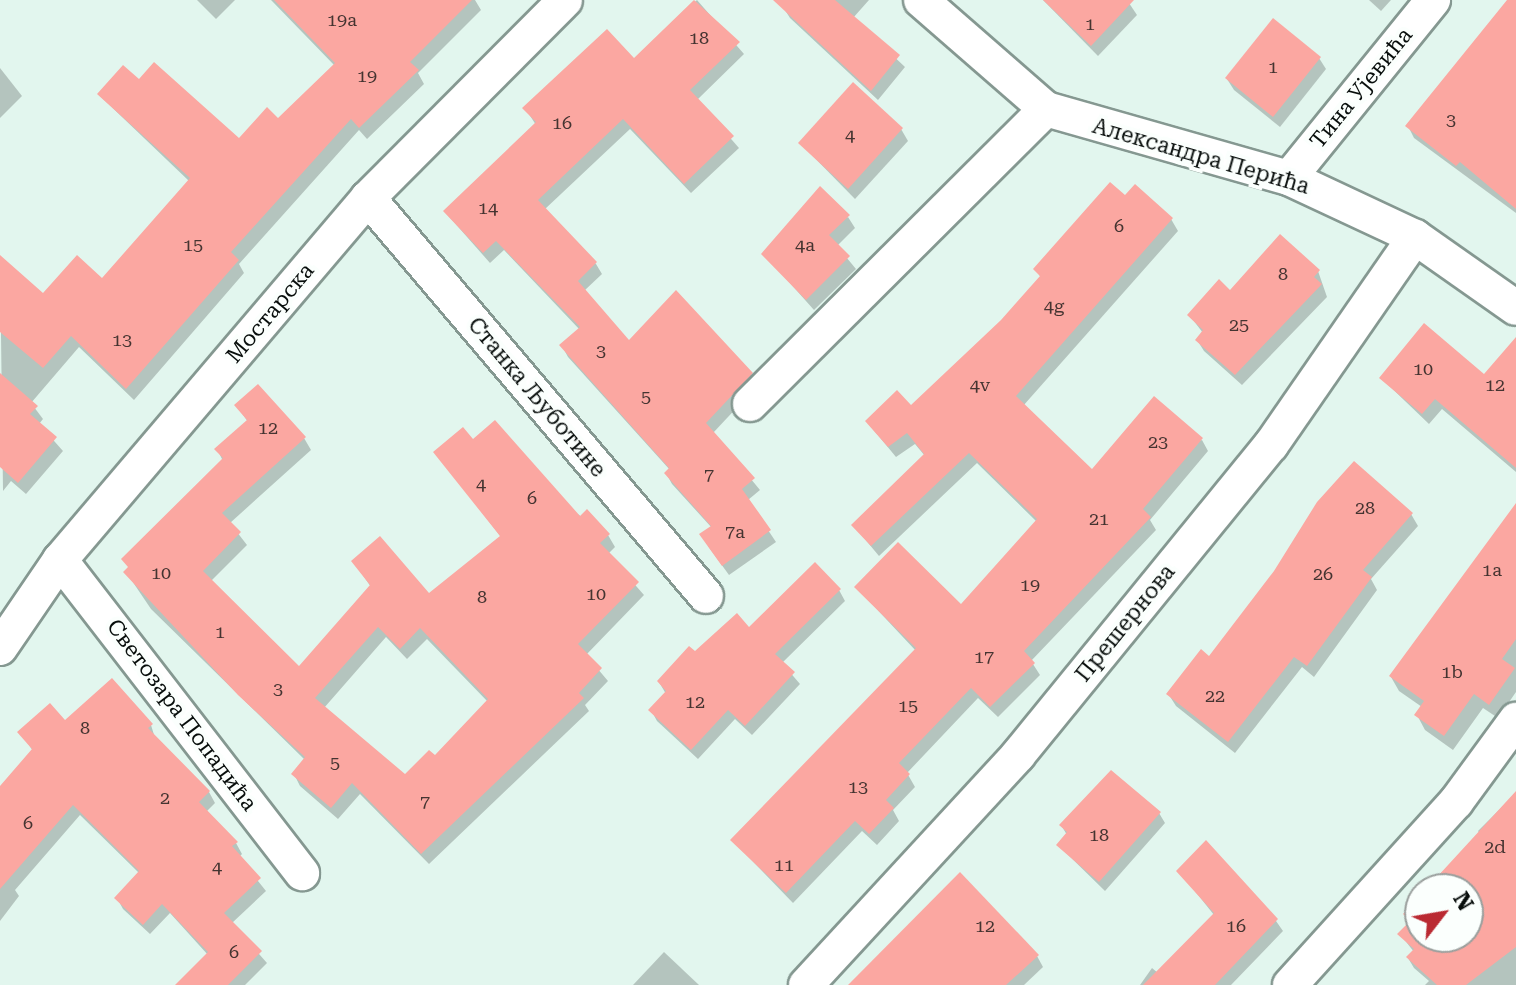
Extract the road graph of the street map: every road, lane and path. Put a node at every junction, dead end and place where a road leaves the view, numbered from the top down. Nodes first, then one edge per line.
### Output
1 (565, 0) edge
2 (921, 0) edge
3 (1433, 0) edge
4 (1046, 109) junction
5 (1289, 178) junction
6 (368, 198) junction
7 (1415, 237) junction
8 (1516, 308) edge
9 (750, 404) dead end
10 (60, 560) junction
11 (706, 596) dead end
12 (0, 648) edge
13 (1516, 720) edge
14 (302, 873) dead end
15 (806, 985) edge
16 (1290, 985) edge

1 - 6 street, Мостарска
2 - 4 street, Александра Перића
3 - 5 street, Тина Ујевића
4 - 5 street, Александра Перића
4 - 9 street
5 - 7 street, Александра Перића
6 - 10 street, Мостарска
6 - 11 street, Станка Љуботине
7 - 8 street, Александра Перића
7 - 15 street, Прешернова
10 - 12 street, Мостарска
10 - 14 street, Светозара Попадића
13 - 16 street

